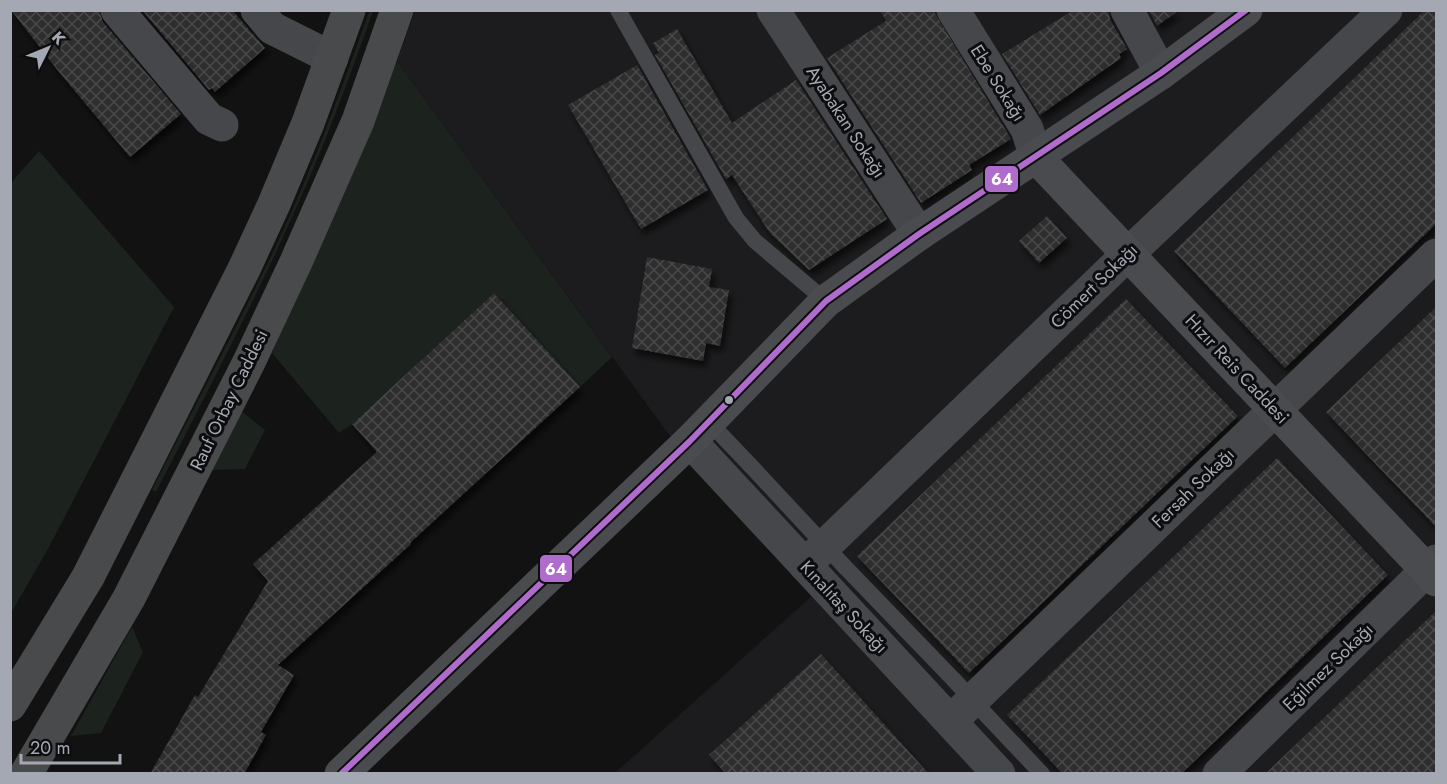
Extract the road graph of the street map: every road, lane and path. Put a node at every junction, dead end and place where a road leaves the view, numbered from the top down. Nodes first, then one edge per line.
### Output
1 (117, 10) edge
2 (257, 10) edge
3 (350, 10) edge
4 (397, 10) edge
5 (618, 10) edge
6 (773, 10) edge
7 (953, 10) edge
8 (1126, 10) edge
9 (1246, 10) edge
10 (1386, 10) edge
11 (332, 58) junction
12 (1161, 74) junction
13 (222, 125) dead end
14 (1036, 157) junction
15 (919, 234) junction
16 (1128, 254) junction
17 (1437, 255) edge
18 (826, 301) junction
19 (1275, 409) junction
20 (699, 431) junction
21 (805, 565) junction
22 (1434, 570) edge
23 (10, 705) edge
24 (951, 722) junction
25 (26, 774) edge
26 (341, 774) edge
27 (999, 774) edge
28 (1042, 774) edge
29 (1219, 774) edge

1 - 13 street
2 - 11 street
3 - 11 main road
4 - 25 main road, Rauf Orbay Caddesi
5 - 18 lane
6 - 15 street, Ayabakan Sokağı
7 - 14 street, Ebe Sokağı
8 - 12 street
9 - 12 street
10 - 16 street, Cömert Sokağı
11 - 23 main road
12 - 14 street
14 - 15 street
14 - 16 street, Hızır Reis Caddesi
15 - 18 street
16 - 19 street, Hızır Reis Caddesi
16 - 21 street, Cömert Sokağı
17 - 19 street, Fersah Sokağı
18 - 20 street
19 - 22 street, Hızır Reis Caddesi
19 - 24 street, Fersah Sokağı
20 - 21 street, Kınalıtaş Sokağı
20 - 26 street
20 - 28 lane, bridge
21 - 24 street, Kınalıtaş Sokağı
22 - 29 street, Eğilmez Sokağı
24 - 27 street, Kınalıtaş Sokağı

